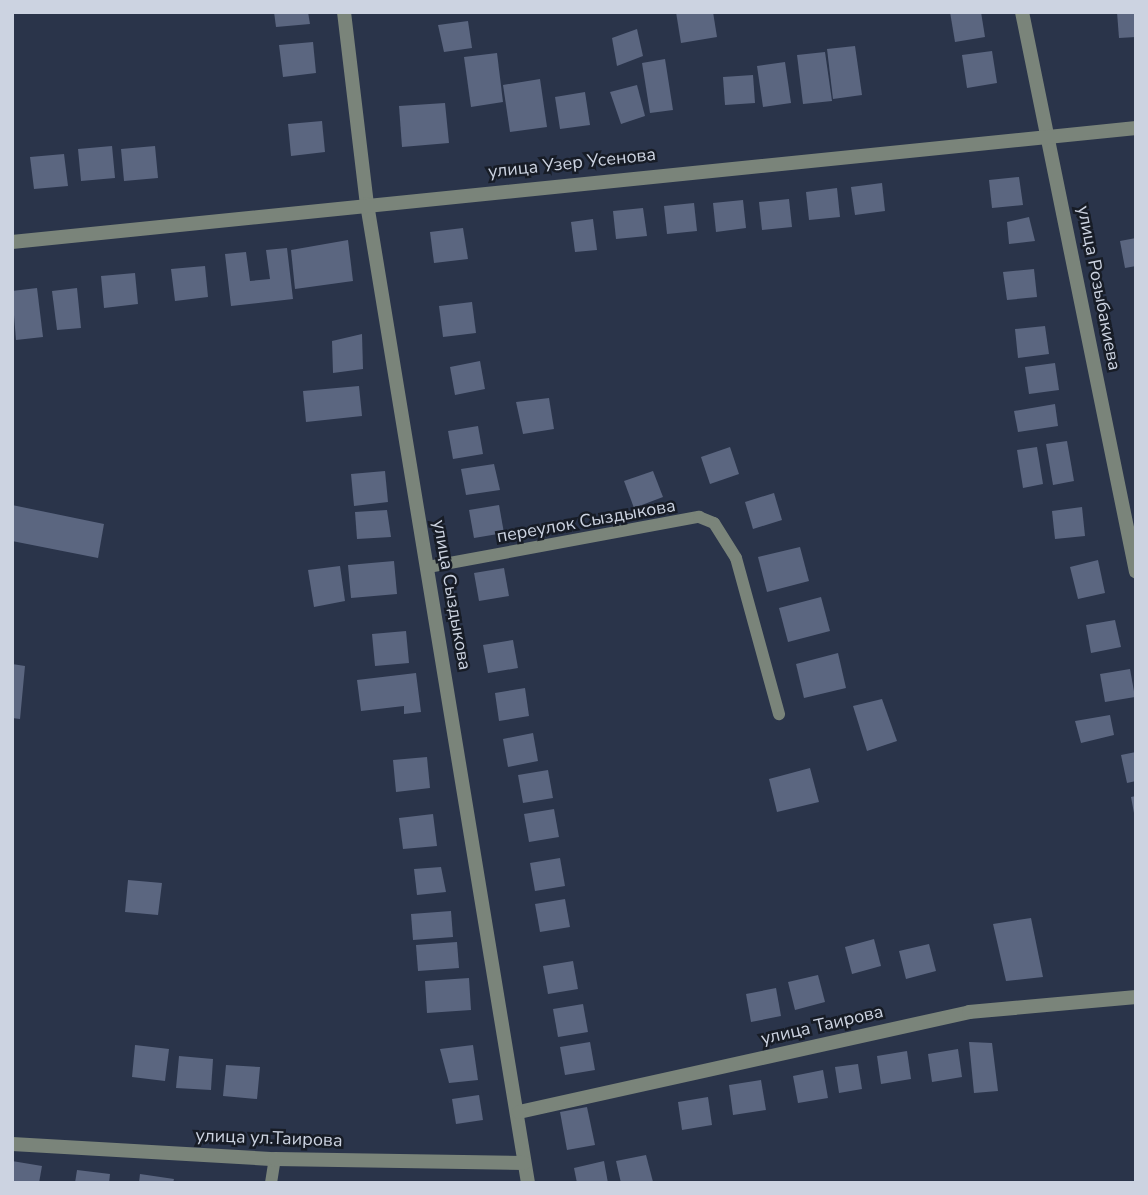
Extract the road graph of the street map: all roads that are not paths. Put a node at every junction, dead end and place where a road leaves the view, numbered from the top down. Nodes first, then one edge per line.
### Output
1 (344, 12) edge
2 (1022, 12) edge
3 (1136, 128) edge
4 (1049, 132) junction
5 (367, 204) junction
6 (12, 242) edge
7 (428, 567) junction
8 (1136, 572) edge
9 (779, 714) dead end
10 (1136, 997) edge
11 (519, 1112) junction
12 (12, 1143) edge
13 (275, 1159) junction
14 (524, 1163) junction
15 (271, 1183) edge
16 (528, 1183) edge

1 - 5 street, улица Сыздыкова
2 - 4 street, улица Розыбакиева
3 - 4 street, улица Узер Усенова
4 - 5 street, улица Узер Усенова
4 - 8 street, улица Розыбакиева
5 - 6 street, улица Узер Усенова
5 - 7 street, улица Сыздыкова
7 - 9 lane, переулок Сыздыкова
7 - 11 street, улица Сыздыкова
10 - 11 street, улица Таирова
11 - 14 street, улица Сыздыкова
12 - 13 street, улица ул.Таирова
13 - 14 street, улица ул.Таирова
13 - 15 lane
14 - 16 street, улица Сыздыкова

